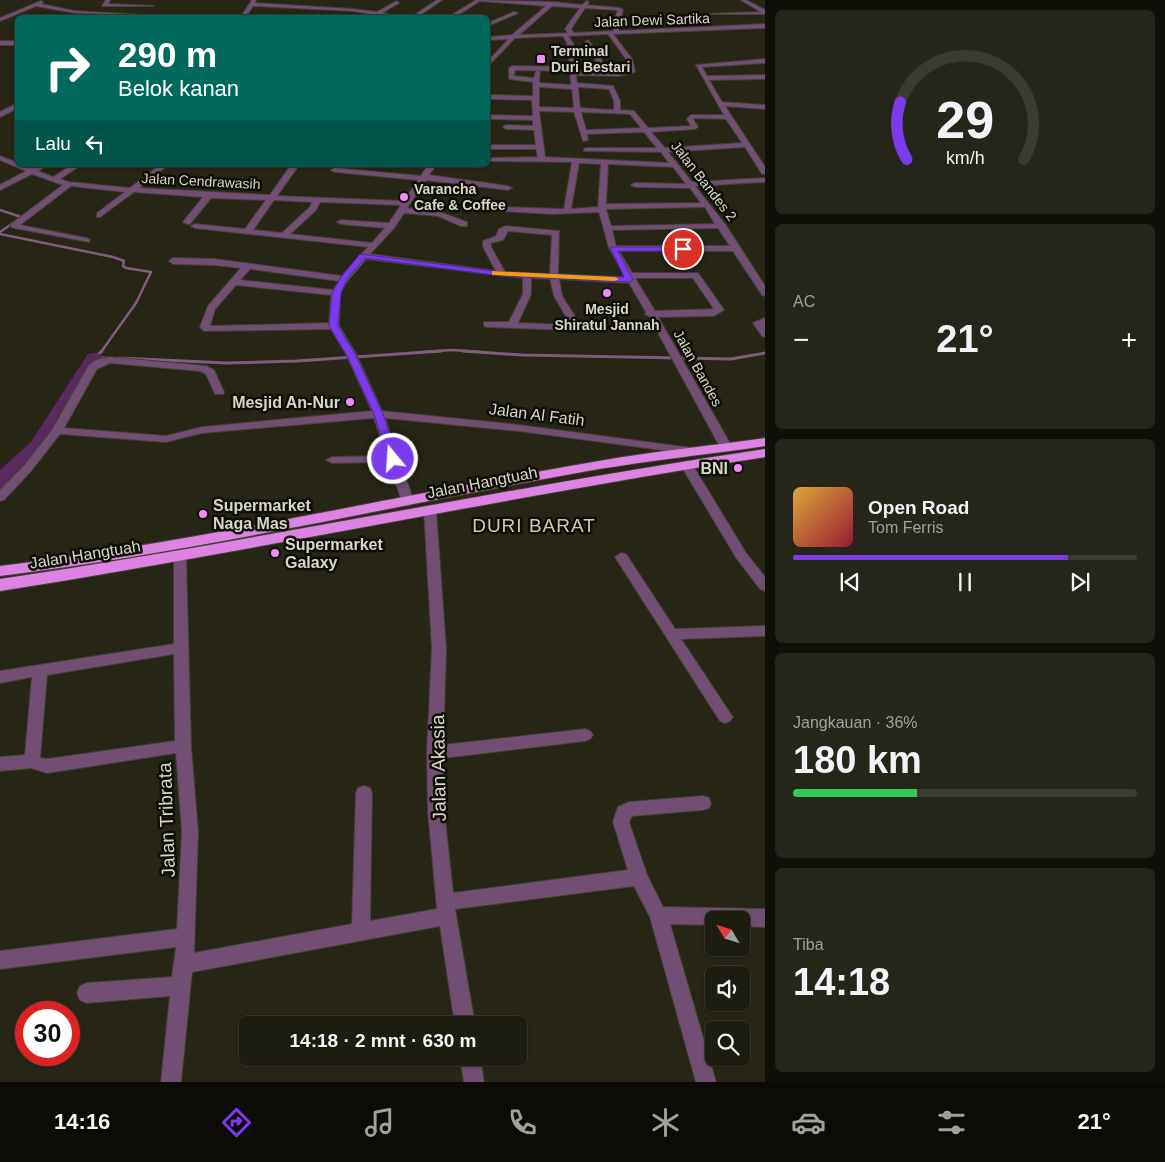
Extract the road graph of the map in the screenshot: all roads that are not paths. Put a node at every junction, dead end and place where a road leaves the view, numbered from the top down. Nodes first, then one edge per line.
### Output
1 (46, 0) edge
2 (108, 0) edge
3 (159, 0) edge
4 (289, 0) edge
5 (320, 0) edge
6 (440, 0) edge
7 (481, 0) edge
8 (557, 0) edge
9 (589, 0) edge
10 (743, 0) edge
11 (252, 2) edge
12 (397, 2) dead end
13 (35, 4) junction
14 (550, 4) junction
15 (127, 6) junction
16 (152, 6) junction
17 (283, 6) junction
18 (584, 7) junction
19 (310, 9) junction
20 (278, 12) dead end
21 (765, 12) edge
22 (378, 13) junction
23 (516, 13) dead end
24 (117, 14) junction
25 (712, 14) dead end
26 (129, 15) edge
27 (142, 15) edge
28 (244, 15) edge
29 (375, 15) edge
30 (390, 15) edge
31 (417, 15) edge
32 (454, 15) edge
33 (0, 20) edge
34 (490, 24) edge
35 (765, 26) edge
36 (610, 32) junction
37 (617, 32) junction
38 (568, 35) junction
39 (490, 38) edge
40 (514, 38) junction
41 (588, 42) dead end
42 (0, 43) edge
43 (15, 43) edge
44 (490, 60) edge
45 (765, 61) edge
46 (540, 66) junction
47 (574, 71) junction
48 (603, 74) junction
49 (765, 77) edge
50 (706, 78) junction
51 (536, 82) junction
52 (575, 86) junction
53 (492, 97) dead end
54 (536, 98) junction
55 (720, 104) junction
56 (15, 107) edge
57 (765, 107) edge
58 (538, 109) junction
59 (617, 110) junction
60 (8, 111) junction
61 (578, 111) junction
62 (15, 112) edge
63 (0, 115) edge
64 (490, 117) edge
65 (537, 118) junction
66 (728, 118) junction
67 (506, 127) dead end
68 (537, 128) junction
69 (647, 130) junction
70 (585, 132) junction
71 (747, 145) junction
72 (490, 146) edge
73 (540, 147) junction
74 (586, 150) junction
75 (663, 150) junction
76 (0, 158) edge
77 (542, 159) junction
78 (493, 160) dead end
79 (576, 162) junction
80 (588, 162) junction
81 (605, 163) junction
82 (15, 164) edge
83 (674, 165) junction
84 (22, 167) edge
85 (39, 167) edge
86 (74, 167) edge
87 (161, 167) edge
88 (293, 167) edge
89 (431, 167) edge
90 (336, 170) dead end
91 (32, 171) junction
92 (765, 172) edge
93 (424, 177) junction
94 (54, 180) junction
95 (765, 180) edge
96 (69, 184) junction
97 (635, 185) dead end
98 (691, 185) junction
99 (0, 188) edge
100 (508, 188) dead end
101 (132, 190) junction
102 (209, 195) junction
103 (270, 197) junction
104 (318, 198) junction
105 (707, 205) junction
106 (404, 207) junction
107 (602, 208) junction
108 (500, 209) dead end
109 (100, 214) dead end
110 (560, 220) junction
111 (341, 222) dead end
112 (464, 224) dead end
113 (391, 226) junction
114 (722, 226) junction
115 (607, 228) junction
116 (248, 231) junction
117 (284, 235) junction
118 (86, 240) dead end
119 (372, 245) junction
120 (613, 248) junction
121 (736, 249) junction
122 (363, 256) junction
123 (173, 261) dead end
124 (248, 266) junction
125 (502, 274) junction
126 (527, 275) junction
127 (555, 276) junction
128 (628, 278) junction
129 (344, 279) junction
130 (234, 282) junction
131 (336, 293) junction
132 (765, 293) edge
133 (650, 314) junction
134 (765, 321) edge
135 (487, 324) dead end
136 (512, 325) junction
137 (334, 326) junction
138 (765, 334) edge
139 (218, 392) dead end
140 (378, 414) junction
141 (57, 431) junction
142 (765, 442) edge
143 (726, 448) junction
144 (765, 453) edge
145 (689, 457) junction
146 (393, 459) junction
147 (332, 460) dead end
148 (0, 497) edge
149 (408, 502) junction
150 (430, 510) junction
151 (180, 557) junction
152 (621, 557) dead end
153 (0, 571) edge
154 (0, 585) edge
155 (765, 586) edge
156 (765, 631) edge
157 (670, 634) junction
158 (180, 648) junction
159 (40, 670) junction
160 (0, 677) edge
161 (725, 717) dead end
162 (585, 735) dead end
163 (183, 746) junction
164 (435, 752) junction
165 (32, 761) junction
166 (0, 764) edge
167 (364, 793) dead end
168 (703, 803) dead end
169 (639, 877) junction
170 (446, 909) junction
171 (658, 915) junction
172 (765, 918) edge
173 (361, 932) junction
174 (186, 937) junction
175 (0, 960) edge
176 (184, 964) junction
177 (182, 986) junction
178 (87, 993) dead end
179 (464, 1016) edge
180 (471, 1066) edge
181 (171, 1082) edge
182 (474, 1082) edge
183 (706, 1082) edge

1 - 13 street
2 - 15 street
3 - 16 street
4 - 17 street
5 - 19 street
6 - 31 street
7 - 14 street
7 - 32 street
8 - 14 street
9 - 18 street
10 - 21 street
11 - 17 street
11 - 28 street
12 - 22 street
13 - 24 street
13 - 33 street
14 - 18 street
14 - 40 street
15 - 16 street
15 - 24 street
16 - 27 street
17 - 19 street
17 - 20 street
18 - 37 street
18 - 38 street
19 - 22 street
21 - 25 street
22 - 29 street
22 - 30 street
23 - 34 street
24 - 26 street
35 - 37 street, Jalan Dewi Sartika
36 - 37 street, Jalan Dewi Sartika
36 - 38 street, Jalan Dewi Sartika
36 - 48 street
38 - 40 street, Jalan Dewi Sartika
38 - 47 street
39 - 40 street, Jalan Dewi Sartika
40 - 44 street
41 - 48 street
42 - 43 street
45 - 50 street
46 - 47 street
46 - 51 street
46 - 51 street
47 - 48 street
47 - 52 street
49 - 50 street
50 - 55 street
51 - 52 street
51 - 54 street
52 - 59 street
52 - 61 street
53 - 54 street
54 - 58 street
55 - 57 street
55 - 66 street
56 - 60 street
58 - 61 street
58 - 65 street
59 - 61 street
59 - 69 street, Jalan Bandes 2
60 - 62 street
60 - 63 street
61 - 70 street
64 - 65 street
65 - 68 street
66 - 69 street
66 - 71 street
67 - 68 street
68 - 73 street
69 - 70 street
69 - 75 street, Jalan Bandes 2
70 - 74 street
71 - 75 street
71 - 92 street
72 - 73 street
73 - 77 street
74 - 75 street
74 - 80 street
75 - 83 street, Jalan Bandes 2
76 - 82 street, Jalan Cendrawasih
77 - 78 street
77 - 79 street
79 - 80 street
79 - 110 street
80 - 81 street
81 - 83 street
81 - 107 street, Jalan Bandes
83 - 98 street, Jalan Bandes 2
84 - 91 street, Jalan Cendrawasih
85 - 91 street
86 - 94 street
87 - 101 street
88 - 103 street
89 - 93 street
90 - 93 street
91 - 94 street, Jalan Cendrawasih
91 - 99 street
93 - 100 street
93 - 106 street
94 - 96 street, Jalan Cendrawasih
95 - 98 street
96 - 101 street, Jalan Cendrawasih
96 - 118 street
97 - 98 street
98 - 105 street, Jalan Bandes 2
101 - 102 street, Jalan Cendrawasih
101 - 109 street
102 - 103 street, Jalan Cendrawasih
102 - 116 street
103 - 104 street, Jalan Cendrawasih
103 - 116 street
104 - 106 street, Jalan Cendrawasih
104 - 117 street
105 - 107 street
105 - 114 street, Jalan Bandes 2
106 - 112 street, Jalan Cendrawasih
106 - 113 street
107 - 110 street
107 - 115 street, Jalan Bandes
108 - 110 street
110 - 125 street
110 - 127 street
111 - 113 street
113 - 119 street
114 - 115 street
114 - 121 street, Jalan Bandes 2
115 - 120 street, Jalan Bandes
116 - 117 street
117 - 119 street
119 - 122 street
120 - 121 street
120 - 128 street, Jalan Bandes
121 - 132 street, Jalan Bandes 2
122 - 125 street
122 - 129 street
123 - 124 street
124 - 129 street
124 - 130 street
125 - 126 street
126 - 127 street
126 - 136 street
127 - 128 street
127 - 136 street
128 - 133 street, Jalan Bandes
128 - 133 street
129 - 131 street
130 - 131 street
130 - 137 street
131 - 137 street
133 - 143 street, Jalan Bandes
134 - 138 street
135 - 136 street
137 - 140 street
139 - 141 street
140 - 141 street, Jalan Al Fatih
140 - 145 street, Jalan Al Fatih
140 - 146 street
141 - 148 street
142 - 143 highway, Jalan Hangtuah
143 - 145 highway, Jalan Hangtuah
144 - 145 highway, Jalan Hangtuah
145 - 149 highway, Jalan Hangtuah
145 - 150 highway, Jalan Hangtuah
145 - 155 street
146 - 147 street
146 - 149 street
149 - 153 highway, Jalan Hangtuah
150 - 151 highway, Jalan Hangtuah
150 - 164 street, Jalan Akasia
151 - 154 highway, Jalan Hangtuah
151 - 158 street, Jalan Tribrata
152 - 157 street
156 - 157 street
157 - 161 street
158 - 159 street
158 - 163 street, Jalan Tribrata
159 - 160 street
159 - 165 street
162 - 164 street
163 - 165 street
163 - 174 street, Jalan Tribrata
164 - 170 street, Jalan Akasia
165 - 166 street
167 - 173 street
168 - 169 street
169 - 170 street
169 - 171 street
170 - 173 street
170 - 179 street, Jalan Akasia
171 - 172 street
171 - 183 street
173 - 176 street
174 - 175 street
174 - 176 street, Jalan Tribrata
176 - 177 street, Jalan Tribrata
177 - 178 street
177 - 181 street, Jalan Tribrata
180 - 182 street

